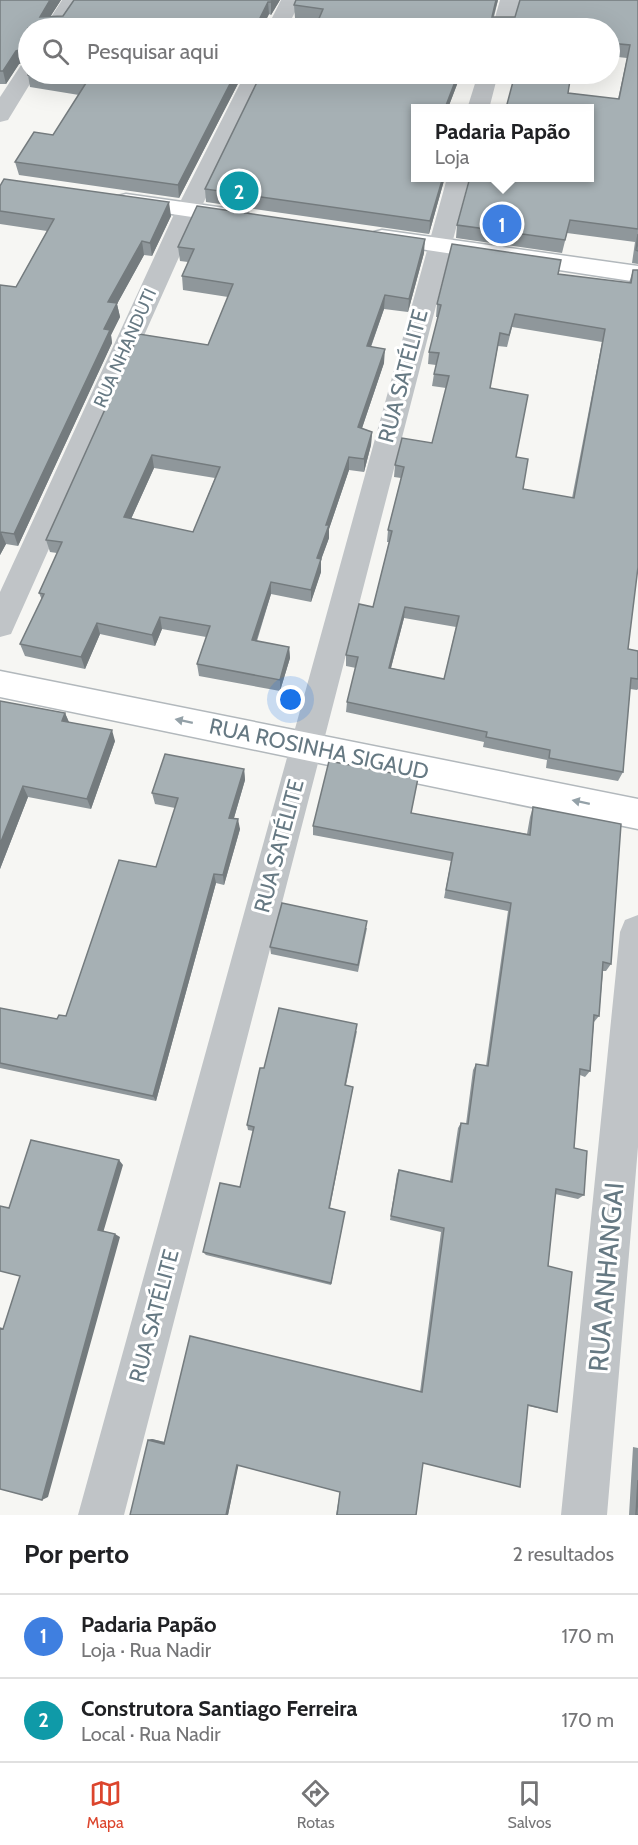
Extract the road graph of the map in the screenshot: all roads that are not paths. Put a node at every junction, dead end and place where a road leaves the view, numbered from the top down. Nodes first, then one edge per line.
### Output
1 (72, 0) edge
2 (291, 0) edge
3 (510, 0) edge
4 (60, 18) edge
5 (282, 18) edge
6 (505, 18) edge
7 (19, 84) edge
8 (250, 84) edge
9 (486, 84) edge
10 (479, 104) edge
11 (0, 115) edge
12 (457, 182) edge
13 (106, 197) edge
14 (188, 210) junction
15 (256, 219) edge
16 (358, 234) edge
17 (438, 246) junction
18 (638, 274) edge
19 (0, 625) edge
20 (0, 684) edge
21 (305, 746) junction
22 (638, 814) edge
23 (638, 932) edge
24 (101, 1515) edge
25 (584, 1515) edge

1 - 4 street
2 - 5 street
3 - 6 street
7 - 11 street
8 - 14 street, RUA NHANDUTI
9 - 10 street
12 - 17 street, RUA SATÉLITE
13 - 14 street
14 - 15 street
14 - 19 street, RUA NHANDUTI
16 - 17 street
17 - 18 street
17 - 21 street, RUA SATÉLITE
21 -> 20 street, RUA ROSINHA SIGAUD
22 -> 21 street, RUA ROSINHA SIGAUD
21 - 24 street, RUA SATÉLITE
23 - 25 street, RUA ANHANGAI

